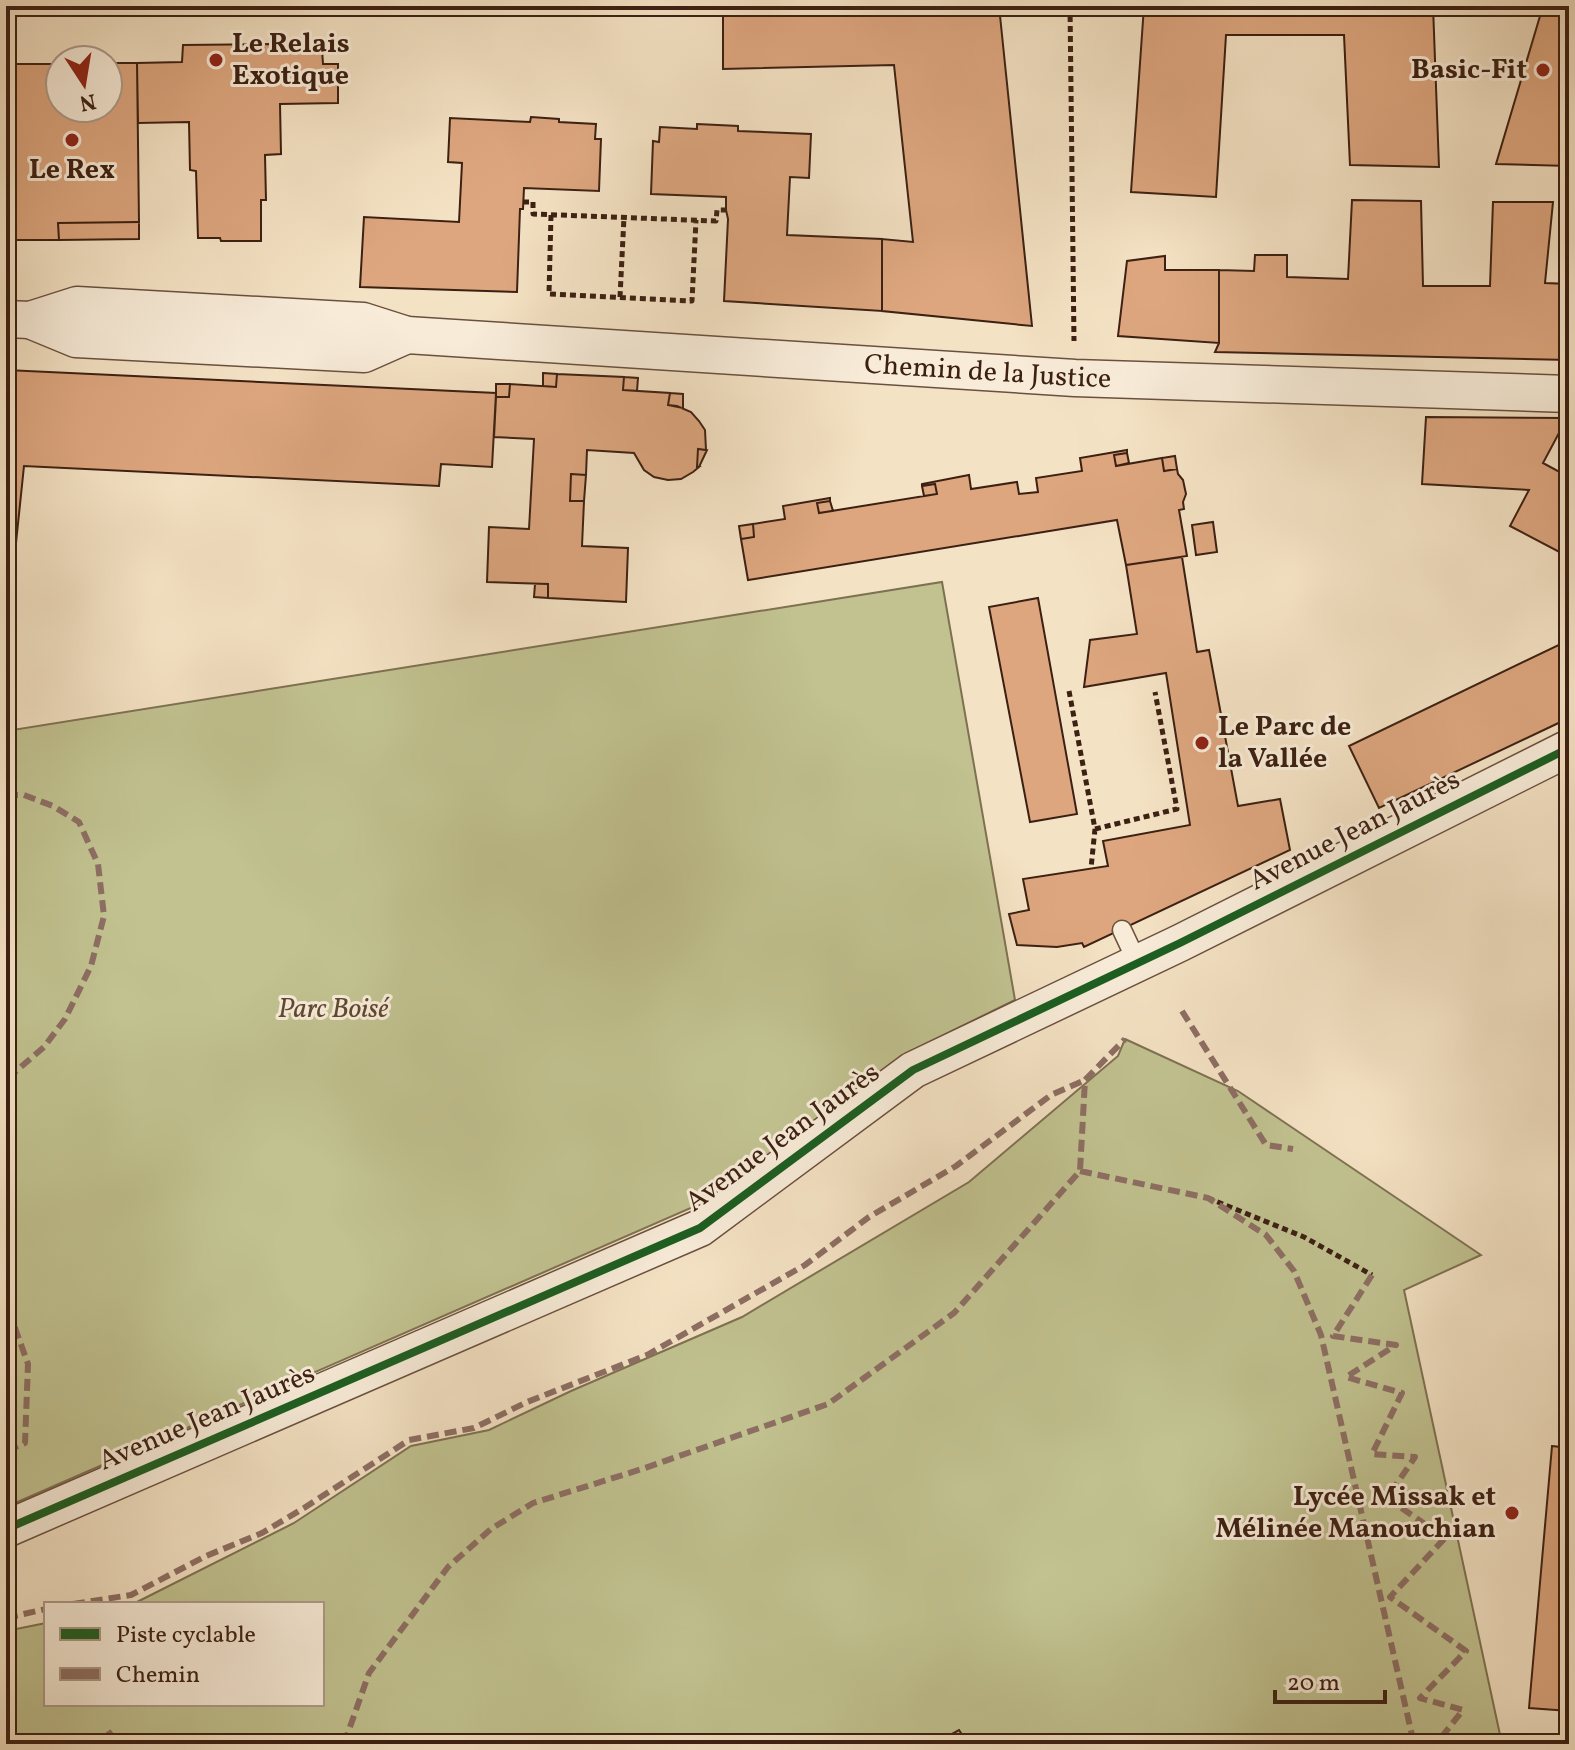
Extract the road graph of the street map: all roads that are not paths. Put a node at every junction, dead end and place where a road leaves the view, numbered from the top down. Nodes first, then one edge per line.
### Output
1 (18, 319) edge
2 (1569, 394) edge
3 (1569, 748) edge
4 (1122, 930) dead end
5 (1127, 969) junction
6 (6, 1529) edge

1 - 2 street, Chemin de la Justice
3 - 5 street, Avenue Jean Jaurès
4 - 5 lane
5 - 6 street, Avenue Jean Jaurès

